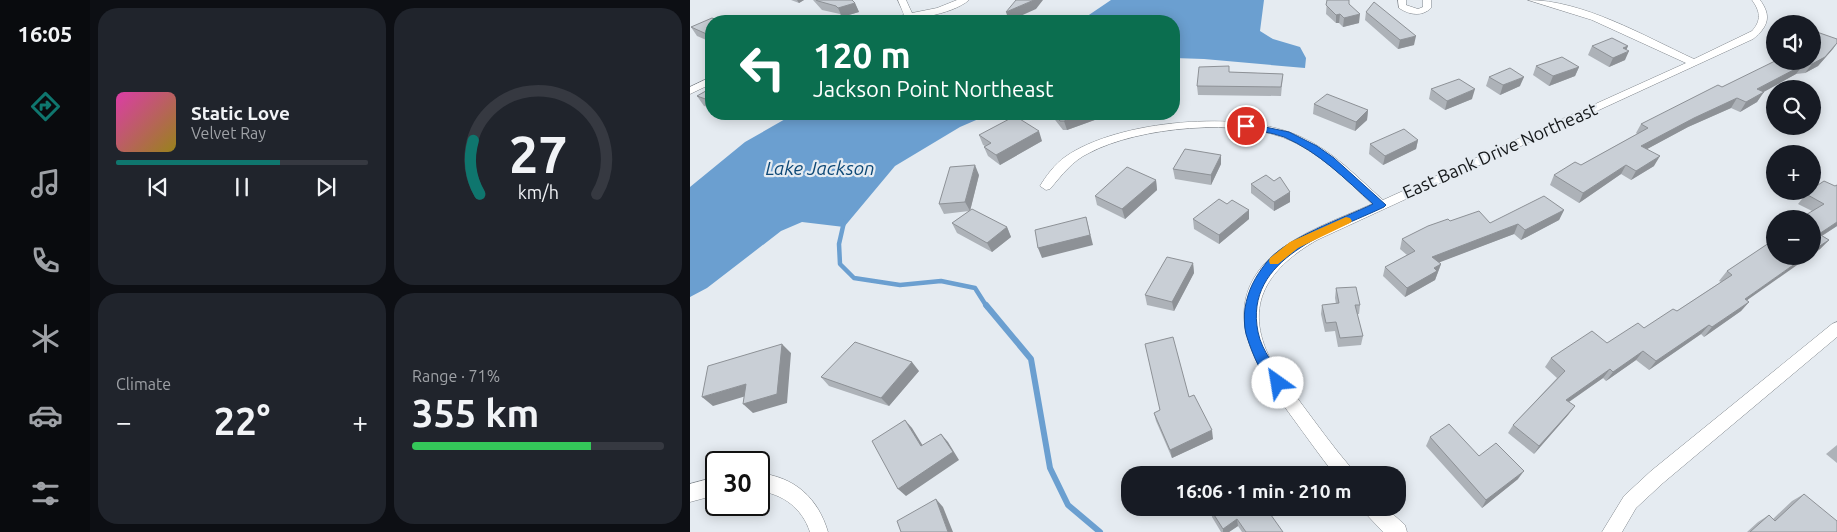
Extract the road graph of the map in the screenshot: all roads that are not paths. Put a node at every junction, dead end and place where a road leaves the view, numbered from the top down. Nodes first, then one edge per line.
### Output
1 (902, 0) edge
2 (965, 0) edge
3 (1402, 0) edge
4 (1427, 0) edge
5 (1532, 0) edge
6 (1756, 0) edge
7 (908, 15) edge
8 (918, 15) edge
9 (1694, 63) junction
10 (705, 83) edge
11 (690, 91) edge
12 (1046, 186) dead end
13 (1380, 205) junction
14 (1837, 328) edge
15 (1339, 466) edge
16 (770, 482) edge
17 (705, 489) edge
18 (690, 493) edge
19 (1381, 516) edge
20 (819, 532) edge
21 (1398, 532) edge
22 (1611, 532) edge

1 - 7 street
2 - 8 street
3 - 4 street
5 - 9 street
6 - 9 street, East Bank Drive Northeast
9 - 13 street, East Bank Drive Northeast
10 - 11 street
12 - 13 street
13 - 15 street, East Bank Drive Northeast
14 - 22 street
16 - 20 street
17 - 18 street
19 - 21 street

